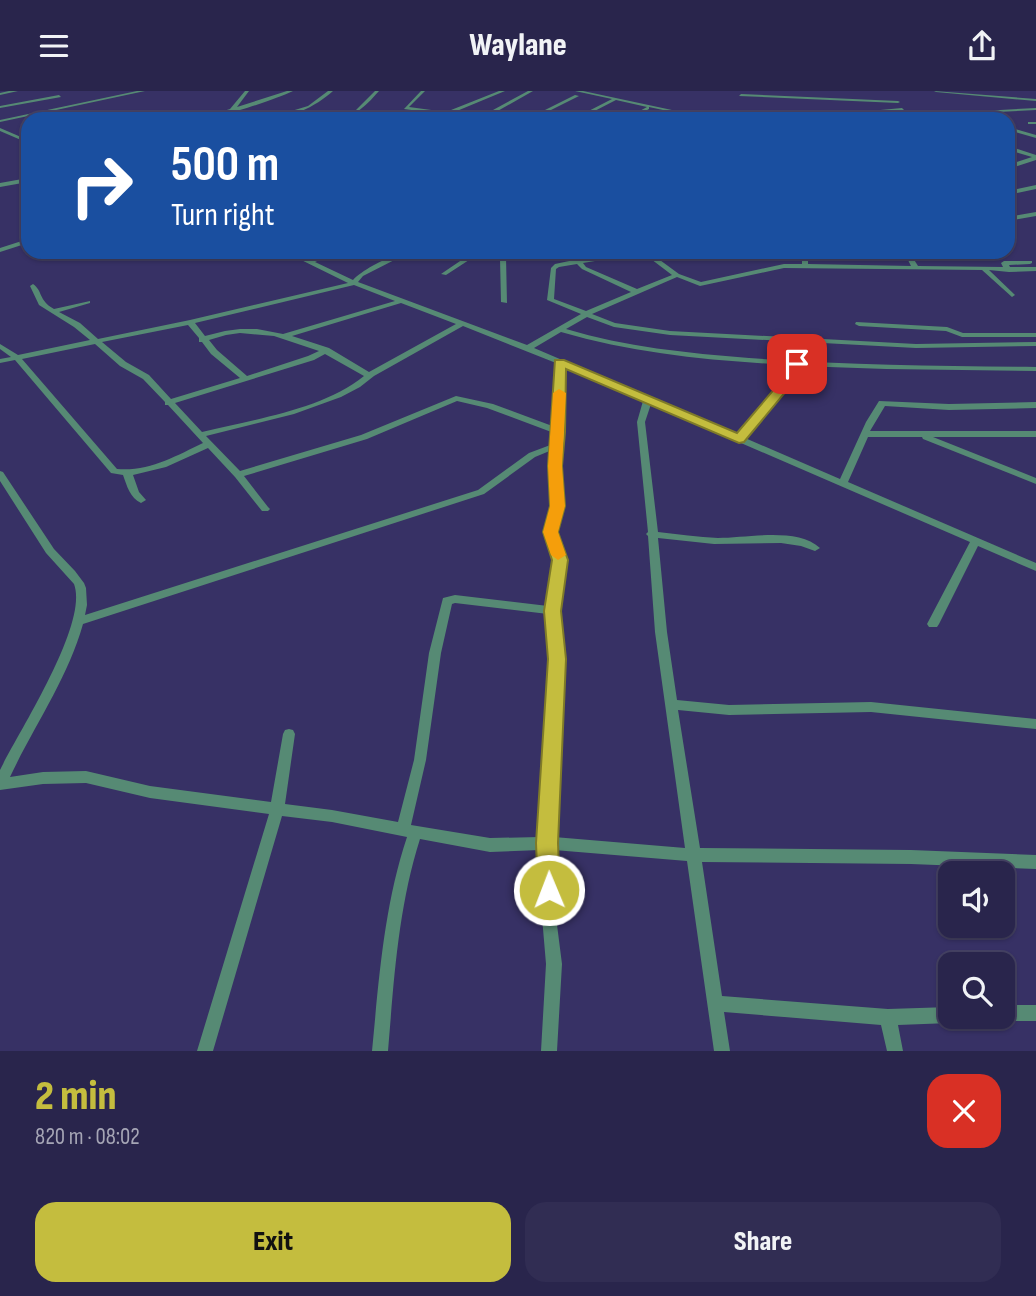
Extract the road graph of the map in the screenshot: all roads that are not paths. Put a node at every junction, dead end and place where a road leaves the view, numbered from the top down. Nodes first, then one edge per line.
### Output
1 (16, 91) edge
2 (143, 91) edge
3 (247, 91) edge
4 (290, 91) edge
5 (331, 91) edge
6 (377, 91) edge
7 (423, 91) edge
8 (503, 91) edge
9 (531, 91) edge
10 (618, 91) edge
11 (898, 91) edge
12 (936, 91) edge
13 (1018, 91) edge
14 (974, 93) edge
15 (0, 94) edge
16 (577, 94) edge
17 (777, 94) edge
18 (741, 95) dead end
19 (59, 96) dead end
20 (605, 98) junction
21 (1023, 99) junction
22 (614, 100) junction
23 (1036, 100) edge
24 (898, 102) junction
25 (0, 107) edge
26 (647, 108) junction
27 (902, 109) junction
28 (1036, 109) edge
29 (232, 110) junction
30 (43, 112) edge
31 (225, 112) edge
32 (292, 112) edge
33 (355, 112) edge
34 (439, 112) edge
35 (450, 112) edge
36 (492, 112) edge
37 (542, 112) edge
38 (589, 112) edge
39 (640, 112) edge
40 (670, 112) edge
41 (781, 112) edge
42 (863, 112) edge
43 (907, 112) edge
44 (991, 112) edge
45 (21, 117) edge
46 (0, 121) edge
47 (0, 129) edge
48 (1015, 130) edge
49 (1036, 137) edge
50 (21, 139) edge
51 (1015, 150) edge
52 (1036, 158) edge
53 (1015, 165) edge
54 (21, 181) edge
55 (0, 185) edge
56 (1036, 187) edge
57 (1015, 192) edge
58 (1036, 215) edge
59 (1015, 218) edge
60 (21, 243) edge
61 (0, 250) edge
62 (303, 259) edge
63 (317, 259) edge
64 (393, 259) edge
65 (466, 259) edge
66 (504, 259) edge
67 (575, 259) edge
68 (597, 259) edge
69 (653, 259) edge
70 (805, 259) edge
71 (884, 259) edge
72 (911, 259) edge
73 (310, 262) junction
74 (577, 262) junction
75 (1036, 264) edge
76 (914, 265) junction
77 (805, 266) junction
78 (888, 268) junction
79 (987, 270) junction
80 (444, 274) dead end
81 (677, 275) junction
82 (354, 283) junction
83 (33, 286) dead end
84 (638, 292) junction
85 (1012, 295) dead end
86 (401, 301) junction
87 (88, 302) dead end
88 (505, 302) dead end
89 (53, 311) junction
90 (584, 315) junction
91 (190, 322) junction
92 (461, 324) junction
93 (859, 324) dead end
94 (562, 330) junction
95 (1036, 335) edge
96 (282, 337) junction
97 (202, 340) junction
98 (96, 341) junction
99 (1036, 344) edge
100 (0, 346) edge
101 (528, 348) junction
102 (327, 350) junction
103 (15, 356) junction
104 (0, 361) edge
105 (560, 362) junction
106 (797, 364) junction
107 (1036, 369) edge
108 (369, 376) junction
109 (244, 377) junction
110 (648, 400) junction
111 (168, 403) junction
112 (1036, 405) edge
113 (559, 432) junction
114 (865, 434) junction
115 (920, 434) junction
116 (1036, 434) edge
117 (200, 435) junction
118 (739, 439) junction
119 (209, 444) junction
120 (556, 446) junction
121 (127, 472) junction
122 (0, 474) edge
123 (238, 475) junction
124 (1036, 481) edge
125 (843, 483) junction
126 (141, 500) dead end
127 (265, 509) dead end
128 (651, 534) junction
129 (976, 540) junction
130 (815, 548) dead end
131 (1036, 567) edge
132 (553, 611) junction
133 (79, 621) junction
134 (933, 624) dead end
135 (672, 704) junction
136 (1036, 724) edge
137 (289, 734) dead end
138 (0, 784) edge
139 (276, 810) junction
140 (409, 830) junction
141 (547, 843) junction
142 (693, 855) junction
143 (1036, 862) edge
144 (715, 1003) junction
145 (1015, 1013) edge
146 (1036, 1013) edge
147 (938, 1015) edge
148 (888, 1017) junction
149 (205, 1051) edge
150 (380, 1051) edge
151 (549, 1051) edge
152 (722, 1051) edge
153 (895, 1051) edge

1 - 15 street
2 - 30 street
3 - 29 street
4 - 29 street
5 - 32 street
6 - 33 street
7 - 34 street
8 - 35 street
9 - 36 street
10 - 20 street
11 - 24 street
12 - 14 street
13 - 21 street
14 - 21 street
16 - 20 street
16 - 37 street
17 - 18 street
17 - 24 street
17 - 41 street
19 - 25 street
20 - 22 street
21 - 23 street
22 - 26 street
22 - 38 street
24 - 27 street
26 - 39 street
26 - 40 street
27 - 42 street
27 - 43 street
28 - 44 street
29 - 31 street
45 - 46 street
47 - 50 street
48 - 49 street
51 - 52 street
52 - 53 street
54 - 55 street
56 - 57 street
58 - 59 street
60 - 61 street
62 - 73 street
63 - 73 street
64 - 82 street
65 - 80 street
66 - 88 street
67 - 74 street
68 - 74 street
69 - 81 street
70 - 77 street
71 - 78 street
72 - 76 street
73 - 82 street
74 - 84 street
74 - 90 street
75 - 79 street
76 - 78 street
76 - 79 street
77 - 78 street
77 - 81 street
79 - 85 street
81 - 84 street
82 - 86 street
82 - 91 street
83 - 89 street
84 - 90 street
86 - 92 street
86 - 96 street
87 - 89 street
89 - 98 street
90 - 94 street
90 - 99 street
91 - 97 street
91 - 98 street
92 - 101 street
92 - 108 street
93 - 95 street
94 - 101 street
94 - 106 street
96 - 97 street
96 - 102 street
97 - 109 street
98 - 103 street
98 - 111 street
100 - 103 street
101 - 105 street
102 - 108 street
102 - 109 street
103 - 104 street
103 - 121 street
105 - 110 street
105 - 113 street
106 - 107 street
106 - 118 street
108 - 117 street
109 - 111 street
110 - 118 street
110 - 128 street
111 - 117 street
112 - 114 street
113 - 120 street
113 - 123 street
114 - 115 street
114 - 125 street
115 - 116 street
115 - 124 street
117 - 119 street
118 - 125 street
119 - 121 street
119 - 123 street
120 - 132 street
120 - 133 street
121 - 126 street
122 - 133 street
123 - 127 street
125 - 129 street
128 - 130 street
128 - 135 street
129 - 131 street
129 - 134 street
132 - 140 street
132 - 141 street
133 - 138 street
135 - 136 street
135 - 142 street
137 - 139 street
138 - 139 street
139 - 140 street
139 - 149 street
140 - 141 street
140 - 150 street
141 - 142 street
141 - 151 street
142 - 143 street
142 - 144 street
144 - 148 street
144 - 152 street
145 - 146 street
147 - 148 street
148 - 153 street

